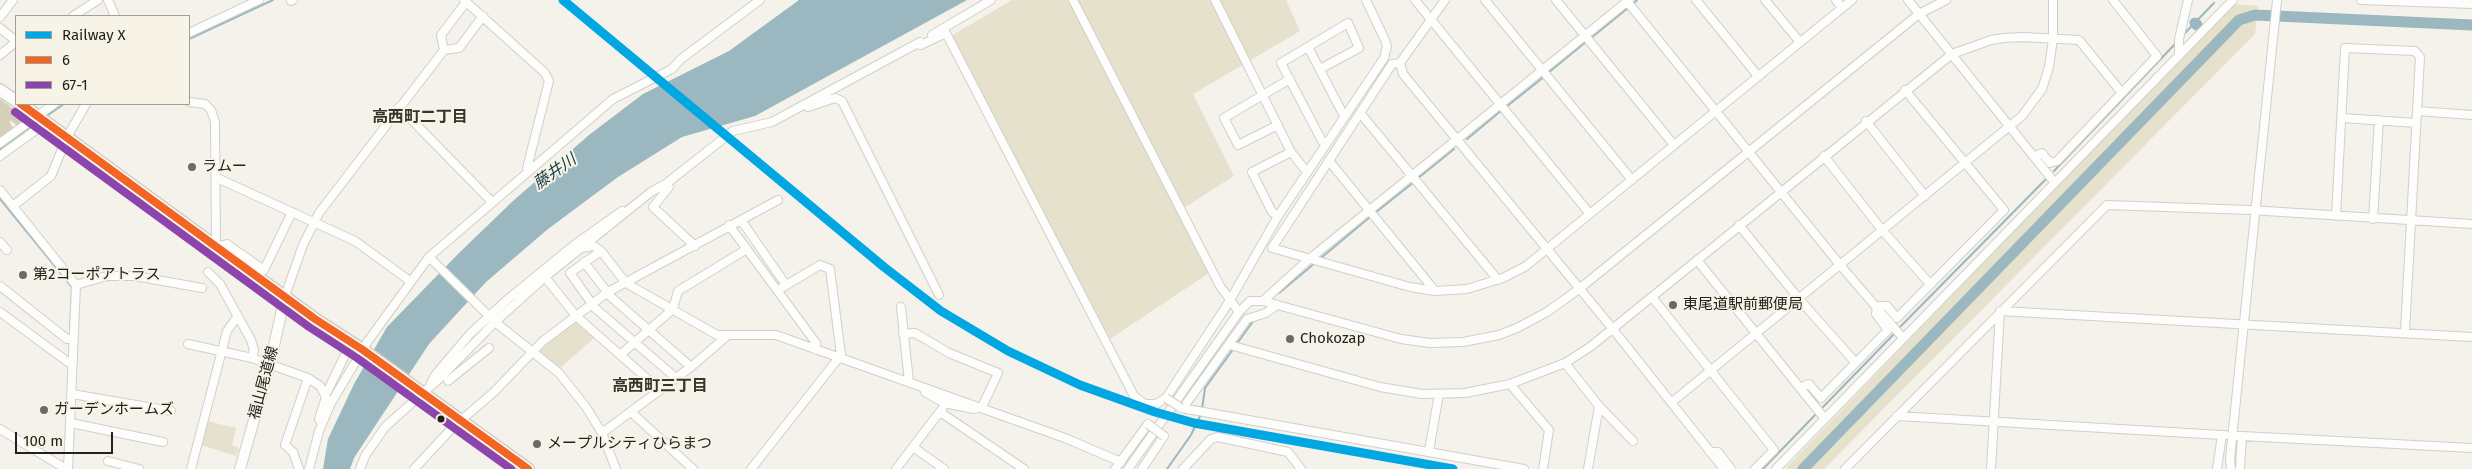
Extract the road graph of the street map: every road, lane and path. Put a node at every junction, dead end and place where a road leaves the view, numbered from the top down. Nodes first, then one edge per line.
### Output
1 (13, 0) edge
2 (98, 0) edge
3 (108, 0) edge
4 (259, 0) edge
5 (760, 0) edge
6 (991, 0) edge
7 (1073, 0) edge
8 (1215, 0) edge
9 (1366, 0) edge
10 (1415, 0) edge
11 (1445, 0) edge
12 (1485, 0) edge
13 (1556, 0) edge
14 (1696, 0) edge
15 (1765, 0) edge
16 (1836, 0) edge
17 (1852, 0) edge
18 (1908, 0) edge
19 (1946, 0) edge
20 (2054, 0) edge
21 (2113, 0) edge
22 (2188, 0) edge
23 (2234, 0) edge
24 (2361, 0) edge
25 (465, 1) edge
26 (1629, 2) edge
27 (2277, 3) edge
28 (2472, 4) edge
29 (1842, 8) junction
30 (1919, 14) junction
31 (75, 15) edge
32 (115, 15) edge
33 (483, 16) junction
34 (0, 18) edge
35 (1431, 19) junction
36 (0, 28) edge
37 (190, 33) edge
38 (1588, 38) junction
39 (2053, 39) junction
40 (15, 41) edge
41 (1800, 42) junction
42 (15, 43) edge
43 (917, 44) junction
44 (1308, 47) junction
45 (444, 50) junction
46 (0, 54) edge
47 (1952, 54) junction
48 (2179, 55) junction
49 (1384, 58) junction
50 (1396, 63) junction
51 (1320, 69) junction
52 (1545, 73) junction
53 (1758, 76) junction
54 (1290, 79) junction
55 (0, 90) edge
56 (1905, 90) junction
57 (2122, 93) junction
58 (1264, 95) junction
59 (15, 100) edge
60 (190, 102) edge
61 (22, 105) edge
62 (53, 105) edge
63 (85, 105) edge
64 (399, 107) junction
65 (1503, 108) junction
66 (1716, 111) junction
67 (2417, 111) junction
68 (789, 113) junction
69 (1361, 114) junction
70 (2472, 115) edge
71 (1344, 116) junction
72 (2342, 118) junction
73 (42, 119) junction
74 (2379, 120) junction
75 (1866, 121) junction
76 (2416, 122) junction
77 (1278, 125) junction
78 (2010, 126) junction
79 (66, 137) junction
80 (1457, 140) junction
81 (0, 143) edge
82 (1326, 144) junction
83 (1674, 145) junction
84 (1748, 150) junction
85 (1291, 152) junction
86 (0, 156) edge
87 (1824, 156) junction
88 (2035, 156) junction
89 (1330, 162) junction
90 (1965, 163) junction
91 (528, 170) junction
92 (1307, 172) junction
93 (217, 178) junction
94 (1415, 179) junction
95 (1632, 180) junction
96 (2055, 182) junction
97 (667, 183) junction
98 (0, 190) edge
99 (1782, 190) junction
100 (1925, 196) junction
101 (778, 200) dead end
102 (492, 202) junction
103 (14, 206) junction
104 (2256, 211) junction
105 (292, 212) junction
106 (1372, 213) junction
107 (1590, 214) junction
108 (1278, 216) junction
109 (2336, 216) junction
110 (2373, 219) junction
111 (741, 220) junction
112 (2411, 221) junction
113 (314, 222) junction
114 (2472, 224) edge
115 (729, 225) junction
116 (1739, 226) junction
117 (1882, 230) junction
118 (0, 242) edge
119 (577, 246) junction
120 (695, 246) junction
121 (216, 247) junction
122 (1547, 248) junction
123 (747, 249) junction
124 (7, 250) dead end
125 (601, 251) junction
126 (429, 258) junction
127 (1697, 260) junction
128 (1314, 261) junction
129 (584, 262) junction
130 (1840, 265) junction
131 (208, 272) dead end
132 (544, 277) junction
133 (1498, 280) junction
134 (410, 281) junction
135 (626, 283) junction
136 (1930, 284) junction
137 (76, 285) junction
138 (786, 285) junction
139 (0, 286) edge
140 (202, 288) dead end
141 (1579, 289) junction
142 (778, 290) junction
143 (1435, 290) junction
144 (608, 292) junction
145 (939, 295) dead end
146 (285, 296) junction
147 (1652, 297) junction
148 (1799, 299) junction
149 (1263, 301) junction
150 (1229, 302) junction
151 (592, 304) junction
152 (1278, 305) junction
153 (1877, 306) junction
154 (901, 307) dead end
155 (673, 309) junction
156 (2000, 311) junction
157 (0, 312) edge
158 (1239, 312) junction
159 (237, 316) junction
160 (576, 316) junction
161 (492, 320) junction
162 (2244, 324) junction
163 (1612, 328) junction
164 (649, 331) junction
165 (2406, 331) junction
166 (1756, 333) junction
167 (904, 334) junction
168 (727, 336) junction
169 (2472, 337) edge
170 (1903, 338) junction
171 (71, 339) junction
172 (635, 342) junction
173 (188, 344) dead end
174 (1235, 346) junction
175 (489, 348) dead end
176 (363, 350) junction
177 (816, 350) junction
178 (532, 351) junction
179 (222, 352) junction
180 (346, 353) dead end
181 (620, 355) junction
182 (252, 358) junction
183 (837, 358) junction
184 (71, 362) junction
185 (1855, 362) junction
186 (1565, 363) junction
187 (270, 364) junction
188 (691, 367) junction
189 (1712, 370) junction
190 (451, 372) junction
191 (308, 378) junction
192 (676, 378) junction
193 (448, 381) dead end
194 (909, 382) junction
195 (1510, 384) junction
196 (1800, 388) junction
197 (423, 390) junction
198 (660, 390) junction
199 (324, 393) junction
200 (72, 394) junction
201 (1439, 394) junction
202 (1166, 398) junction
203 (1672, 402) junction
204 (944, 403) junction
205 (1599, 406) junction
206 (982, 407) junction
207 (1182, 408) junction
208 (171, 411) dead end
209 (630, 412) junction
210 (940, 412) junction
211 (466, 416) dead end
212 (1897, 416) junction
213 (1825, 419) junction
214 (1995, 422) junction
215 (71, 423) junction
216 (322, 424) junction
217 (455, 425) dead end
218 (0, 429) edge
219 (602, 433) junction
220 (2222, 435) junction
221 (2232, 435) junction
222 (2242, 436) junction
223 (1633, 441) dead end
224 (163, 442) dead end
225 (913, 448) junction
226 (2472, 448) edge
227 (1429, 451) junction
228 (1710, 452) junction
229 (2230, 458) junction
230 (108, 460) dead end
231 (1120, 462) junction
232 (65, 468) edge
233 (139, 469) edge
234 (191, 469) edge
235 (240, 469) edge
236 (299, 469) edge
237 (309, 469) edge
238 (360, 469) edge
239 (414, 469) edge
240 (528, 469) edge
241 (616, 469) edge
242 (693, 469) edge
243 (751, 469) edge
244 (896, 469) edge
245 (944, 469) edge
246 (1024, 469) edge
247 (1115, 469) edge
248 (1128, 469) edge
249 (1142, 469) edge
250 (1183, 469) edge
251 (1301, 469) edge
252 (1524, 469) edge
253 (1544, 469) edge
254 (1588, 469) edge
255 (1724, 469) edge
256 (1731, 469) edge
257 (1755, 469) edge
258 (1776, 469) edge
259 (1844, 469) edge
260 (1991, 469) edge
261 (2217, 469) edge
262 (2225, 469) edge
263 (2231, 469) edge
264 (2240, 469) edge

1 - 34 street
2 - 31 street
3 - 32 street
4 - 37 street
5 - 91 street
6 - 43 street
7 - 150 street
8 - 58 street
9 - 49 street
10 - 35 street
11 - 35 street
12 - 52 street
13 - 38 street
14 - 53 street
15 - 41 street
16 - 29 street
17 - 29 street
18 - 30 street
19 - 30 street
20 - 39 street
21 - 57 street
22 - 48 street
23 - 48 street
24 - 28 street
25 - 33 street
25 - 45 street
26 - 38 street
26 - 66 street
27 - 104 street
29 - 41 street
30 - 47 street
30 - 84 street
33 - 45 street
33 - 91 street
35 - 50 street
35 - 65 street
36 - 40 street
38 - 52 street
38 - 83 street
39 - 47 street
39 - 57 street
39 - 78 street
41 - 53 street
42 - 46 street
43 - 68 street
43 - 202 street
44 - 51 street
44 - 51 street
44 - 54 street
45 - 64 street
47 - 56 street
47 - 78 street
48 - 96 street
49 - 50 street
49 - 71 street
50 - 69 street
50 - 80 street
51 - 71 street
52 - 65 street
52 - 95 street
53 - 66 street
54 - 58 street
54 - 82 street
55 - 59 highway
56 - 75 street
56 - 90 street
57 - 88 street
58 - 77 street
58 - 77 street
60 - 93 street
61 - 73 highway
62 - 73 street
63 - 79 street
64 - 102 street
64 - 113 street
65 - 80 street
65 - 107 street
66 - 83 street
66 - 84 street
67 - 70 street
67 - 72 street
67 - 76 street
68 - 97 street
68 - 145 street
69 - 89 street
69 - 94 street
71 - 82 street
72 - 74 street
72 - 109 street
73 - 79 highway
73 - 81 street
73 - 86 street
74 - 76 street
74 - 110 street
75 - 87 street
75 - 100 street
76 - 112 street
77 - 85 street
78 - 88 street
78 - 90 street
79 - 103 street
79 - 121 highway
80 - 94 street
80 - 122 street
82 - 92 street
83 - 95 street
84 - 99 street
84 - 141 street
85 - 92 street
85 - 108 street
87 - 99 street
87 - 117 street
88 - 96 street
89 - 106 street
89 - 128 street
90 - 100 street
90 - 136 street
91 - 102 street
92 - 108 street
93 - 105 street
93 - 121 street
94 - 106 street
94 - 133 street
95 - 107 street
96 - 170 street
97 - 119 street
97 - 120 street
98 - 103 street
99 - 116 street
99 - 130 street
100 - 117 street
101 - 111 street
102 - 126 street
103 - 137 street
104 - 109 street
104 - 156 street
104 - 162 street
105 - 113 street
105 - 121 street
106 - 128 street
106 - 143 street
107 - 122 street
108 - 150 street
109 - 110 street
110 - 112 street
111 - 115 street
111 - 138 street
112 - 114 street
112 - 165 street
113 - 134 street
113 - 146 street
115 - 120 street
115 - 123 street
116 - 127 street
116 - 148 street
117 - 130 street
117 - 136 street
118 - 124 street
119 - 125 street
119 - 132 street
119 - 161 street
120 - 135 street
121 - 146 highway
122 - 133 street
122 - 141 street
123 - 142 street
123 - 155 street
125 - 129 street
125 - 135 street
126 - 134 street
126 - 161 street
127 - 147 street
127 - 166 street
128 - 143 street
128 - 149 street
129 - 144 street
129 - 151 street
130 - 148 street
130 - 153 street
131 - 159 street
132 - 160 street
132 - 161 street
133 - 143 street
134 - 176 street
135 - 144 street
135 - 155 street
136 - 153 street
137 - 140 street
137 - 171 street
138 - 142 street
138 - 183 street
139 - 171 street
141 - 152 street
141 - 163 street
142 - 177 street
144 - 151 street
144 - 164 street
146 - 176 highway
146 - 187 main road, 福山尾道線
147 - 163 street
147 - 189 street
148 - 166 street
148 - 185 street
149 - 152 street
149 - 158 street
150 - 158 street
150 - 202 street
151 - 160 street
151 - 172 street
152 - 174 street
153 - 170 street
153 - 185 street
154 - 167 street
155 - 164 street
155 - 168 street
156 - 162 street
156 - 212 street
156 - 214 street
157 - 184 street
158 - 248 street
159 - 179 street
159 - 182 street
160 - 178 street
160 - 181 street
161 - 178 street
161 - 190 street
161 - 197 street
162 - 165 street
162 - 221 street
163 - 186 street
163 - 203 street
164 - 172 street
164 - 188 street
165 - 169 street
166 - 189 street
166 - 196 street
167 - 194 street
167 - 206 street
168 - 177 street
168 - 188 street
170 - 213 street
171 - 184 street
172 - 181 street
172 - 192 street
173 - 179 street
174 - 201 street
174 - 207 street
175 - 190 street
176 - 197 highway
176 - 216 street
177 - 183 street
178 - 211 street
178 - 219 street
179 - 182 street
179 - 234 street
180 - 199 street
181 - 198 street
182 - 187 street
183 - 194 street
183 - 243 street
184 - 200 street
185 - 196 street
186 - 195 street
186 - 205 street
187 - 191 street
187 - 235 main road, 福山尾道線
188 - 192 street
189 - 203 street
189 - 257 street
190 - 193 street
190 - 197 street
191 - 199 street
191 - 236 street
192 - 198 street
194 - 204 street
194 - 206 street
195 - 201 street
195 - 253 street
196 - 213 street
197 - 238 street
197 - 240 highway
198 - 209 street
199 - 216 street
200 - 208 street
200 - 215 street
201 - 227 street
202 - 207 street, bridge
203 - 228 street
204 - 206 street
204 - 210 street
205 - 223 street
205 - 254 street
206 - 231 street
207 - 227 street
209 - 219 street
209 - 242 street
210 - 225 street
210 - 246 street
212 - 214 street
212 - 259 street
213 - 258 street
214 - 220 street
214 - 260 street
215 - 224 street
215 - 232 street
216 - 237 street
217 - 239 street
218 - 232 street
219 - 241 street
220 - 221 street
220 - 261 street
221 - 222 street
221 - 229 street
222 - 226 street
222 - 264 street
225 - 244 street
225 - 245 street
227 - 252 street
228 - 255 street
228 - 256 street
229 - 262 street
229 - 263 street
230 - 233 street
231 - 247 street
231 - 249 street, bridge
250 - 251 street

